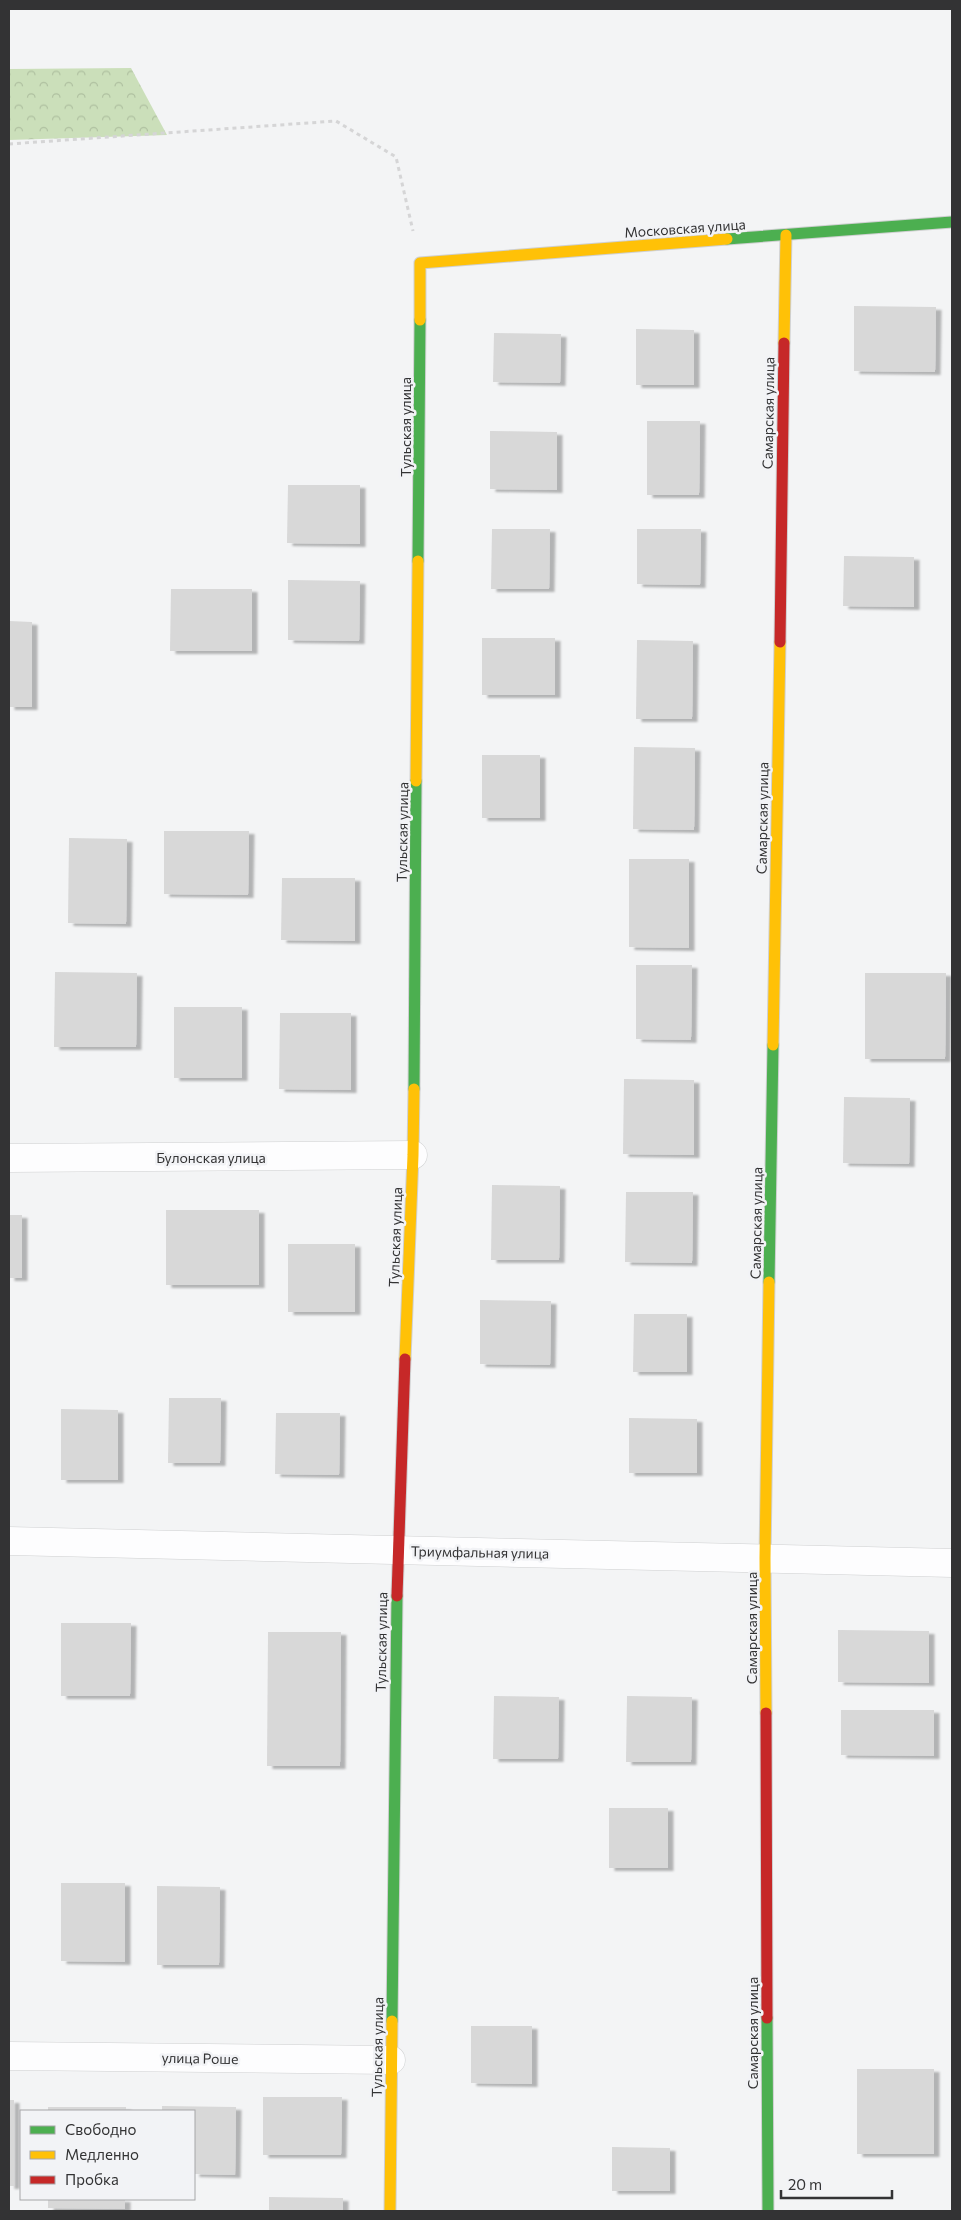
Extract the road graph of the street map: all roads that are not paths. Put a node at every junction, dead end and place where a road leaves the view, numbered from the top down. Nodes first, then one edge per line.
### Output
1 (952, 222) edge
2 (786, 235) junction
3 (420, 263) joint
4 (413, 1155) junction
5 (9, 1158) edge
6 (9, 1540) edge
7 (397, 1551) junction
8 (765, 1558) junction
9 (952, 1562) edge
10 (9, 2056) edge
11 (391, 2060) junction
12 (390, 2211) edge
13 (768, 2211) edge

1 - 2 street, Московская улица
2 - 3 street, Московская улица
2 - 8 street, Самарская улица
3 - 4 street, Тульская улица
4 - 5 street, Булонская улица
4 - 7 street, Тульская улица
6 - 7 street, Триумфальная улица
7 - 8 street, Триумфальная улица
7 - 11 street, Тульская улица
8 - 9 street, Триумфальная улица
8 - 13 street, Самарская улица
10 - 11 street, улица Роше
11 - 12 street, Тульская улица

